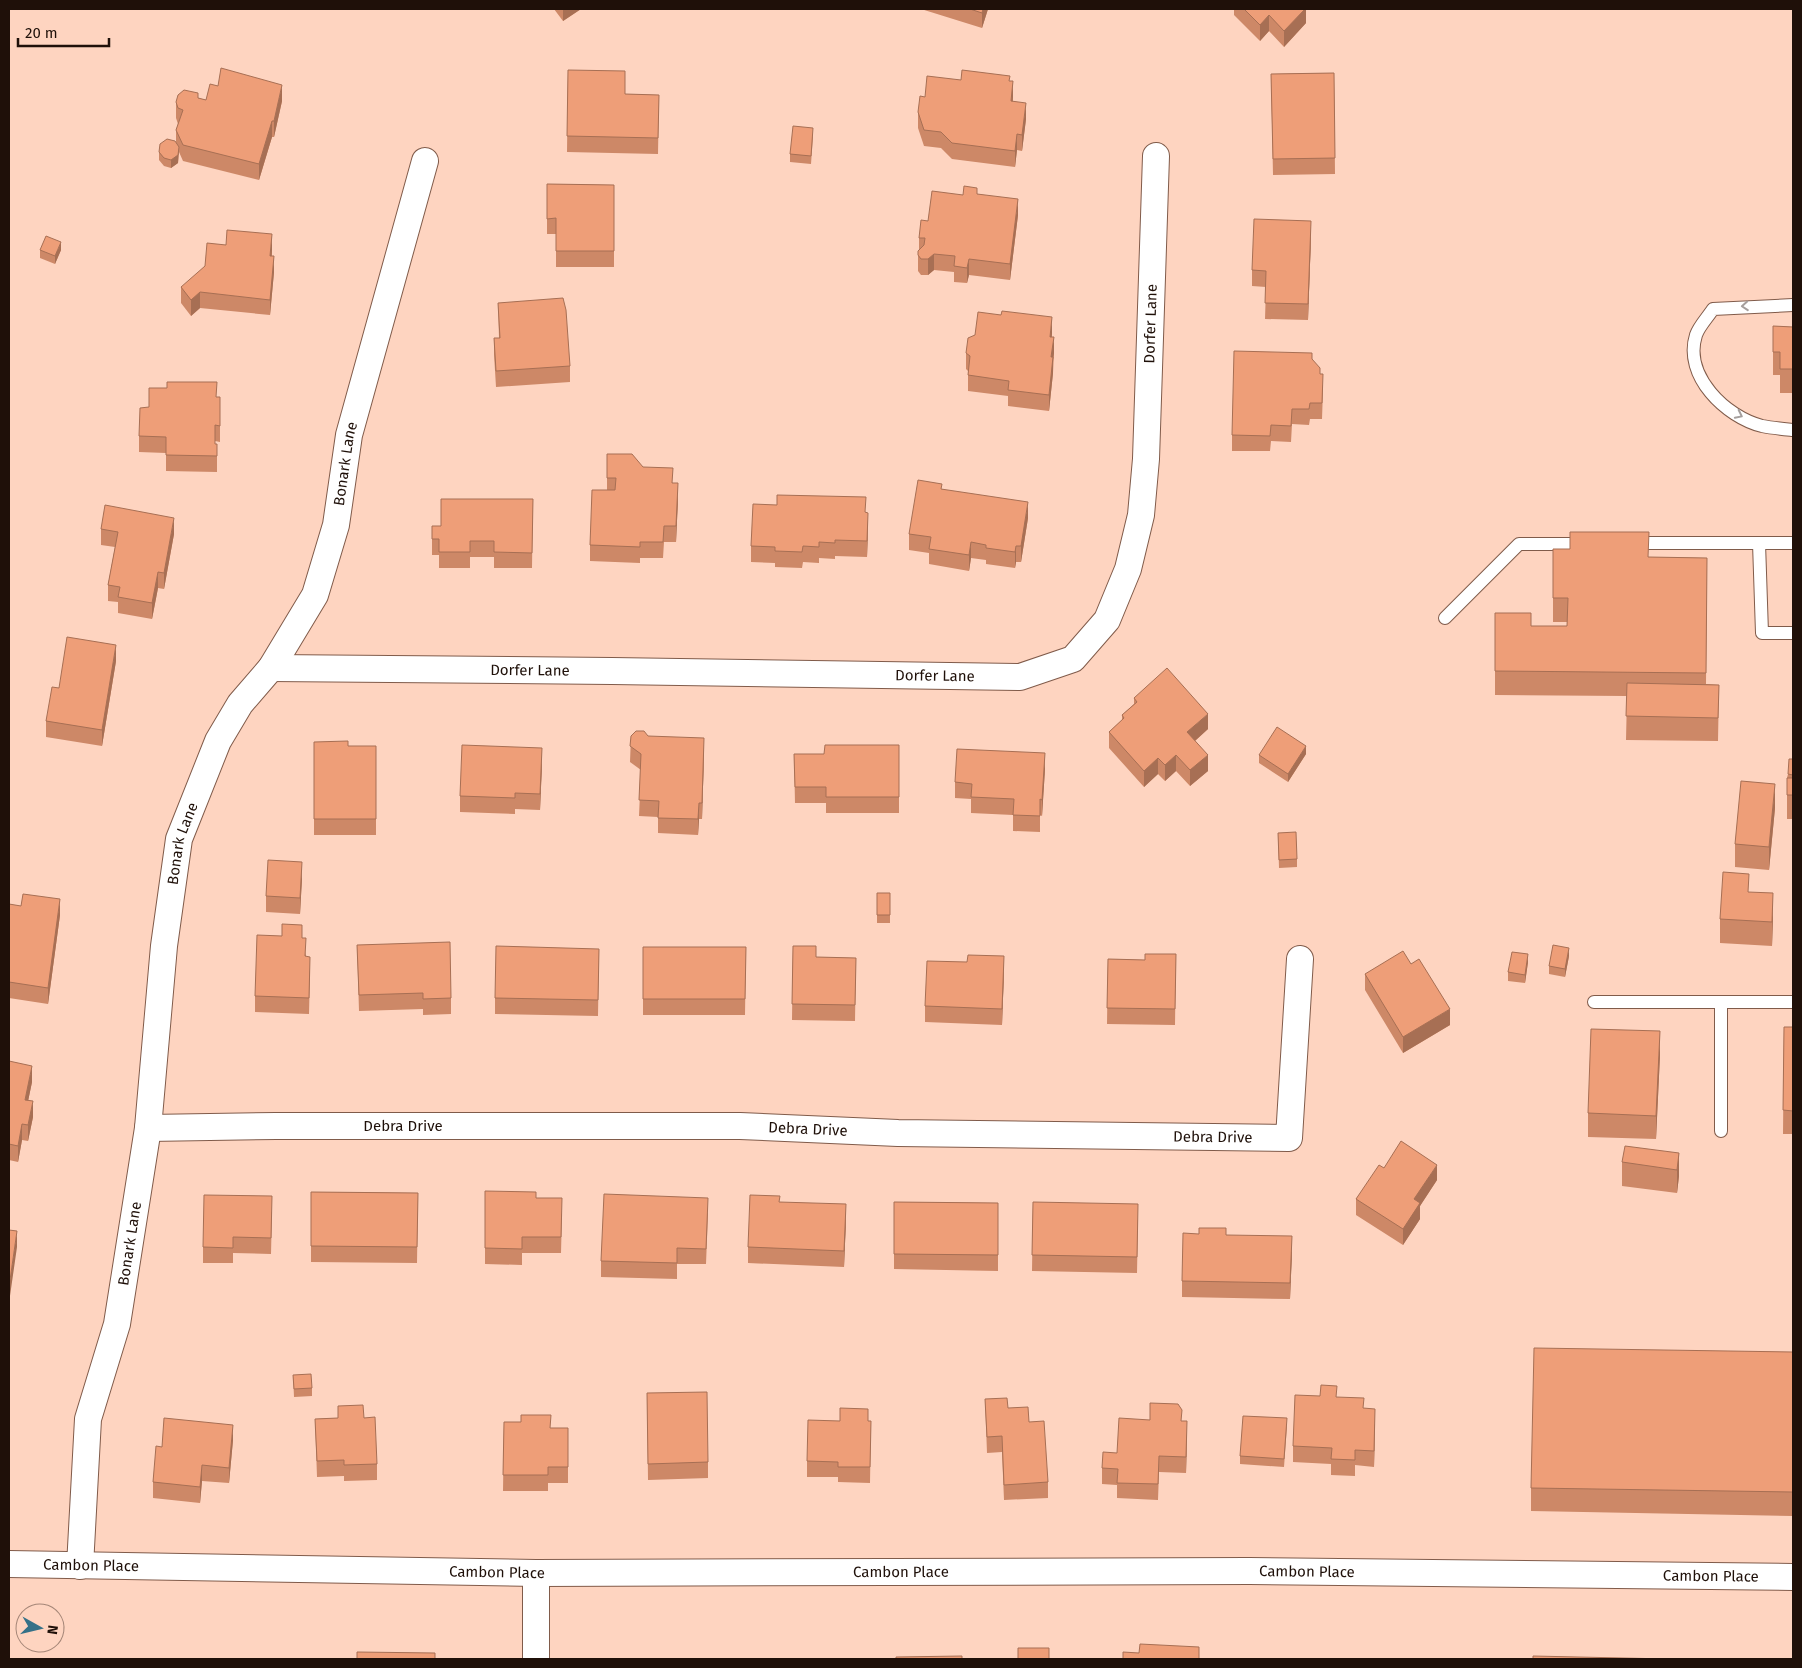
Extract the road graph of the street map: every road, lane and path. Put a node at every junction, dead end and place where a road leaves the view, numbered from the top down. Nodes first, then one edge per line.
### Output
1 (1156, 156) dead end
2 (425, 161) dead end
3 (1793, 305) edge
4 (1793, 430) edge
5 (1598, 543) edge
6 (1617, 543) edge
7 (1759, 543) junction
8 (1793, 543) edge
9 (1445, 618) dead end
10 (1793, 633) edge
11 (271, 668) junction
12 (1300, 959) dead end
13 (1594, 1002) dead end
14 (1721, 1002) junction
15 (1793, 1002) edge
16 (148, 1128) junction
17 (1720, 1131) dead end
18 (9, 1564) edge
19 (80, 1566) junction
20 (536, 1573) junction
21 (1793, 1577) edge
22 (536, 1659) edge

1 - 11 street, Dorfer Lane
2 - 11 street, Bonark Lane
3 -> 4 lane
5 - 9 lane
6 - 7 lane
7 - 8 lane
7 - 10 lane
11 - 16 street, Bonark Lane
12 - 16 street, Debra Drive
13 - 14 lane
14 - 15 lane
14 - 17 lane
16 - 19 street, Bonark Lane
18 - 19 street, Cambon Place
19 - 20 street, Cambon Place
20 - 21 street, Cambon Place
20 - 22 street

